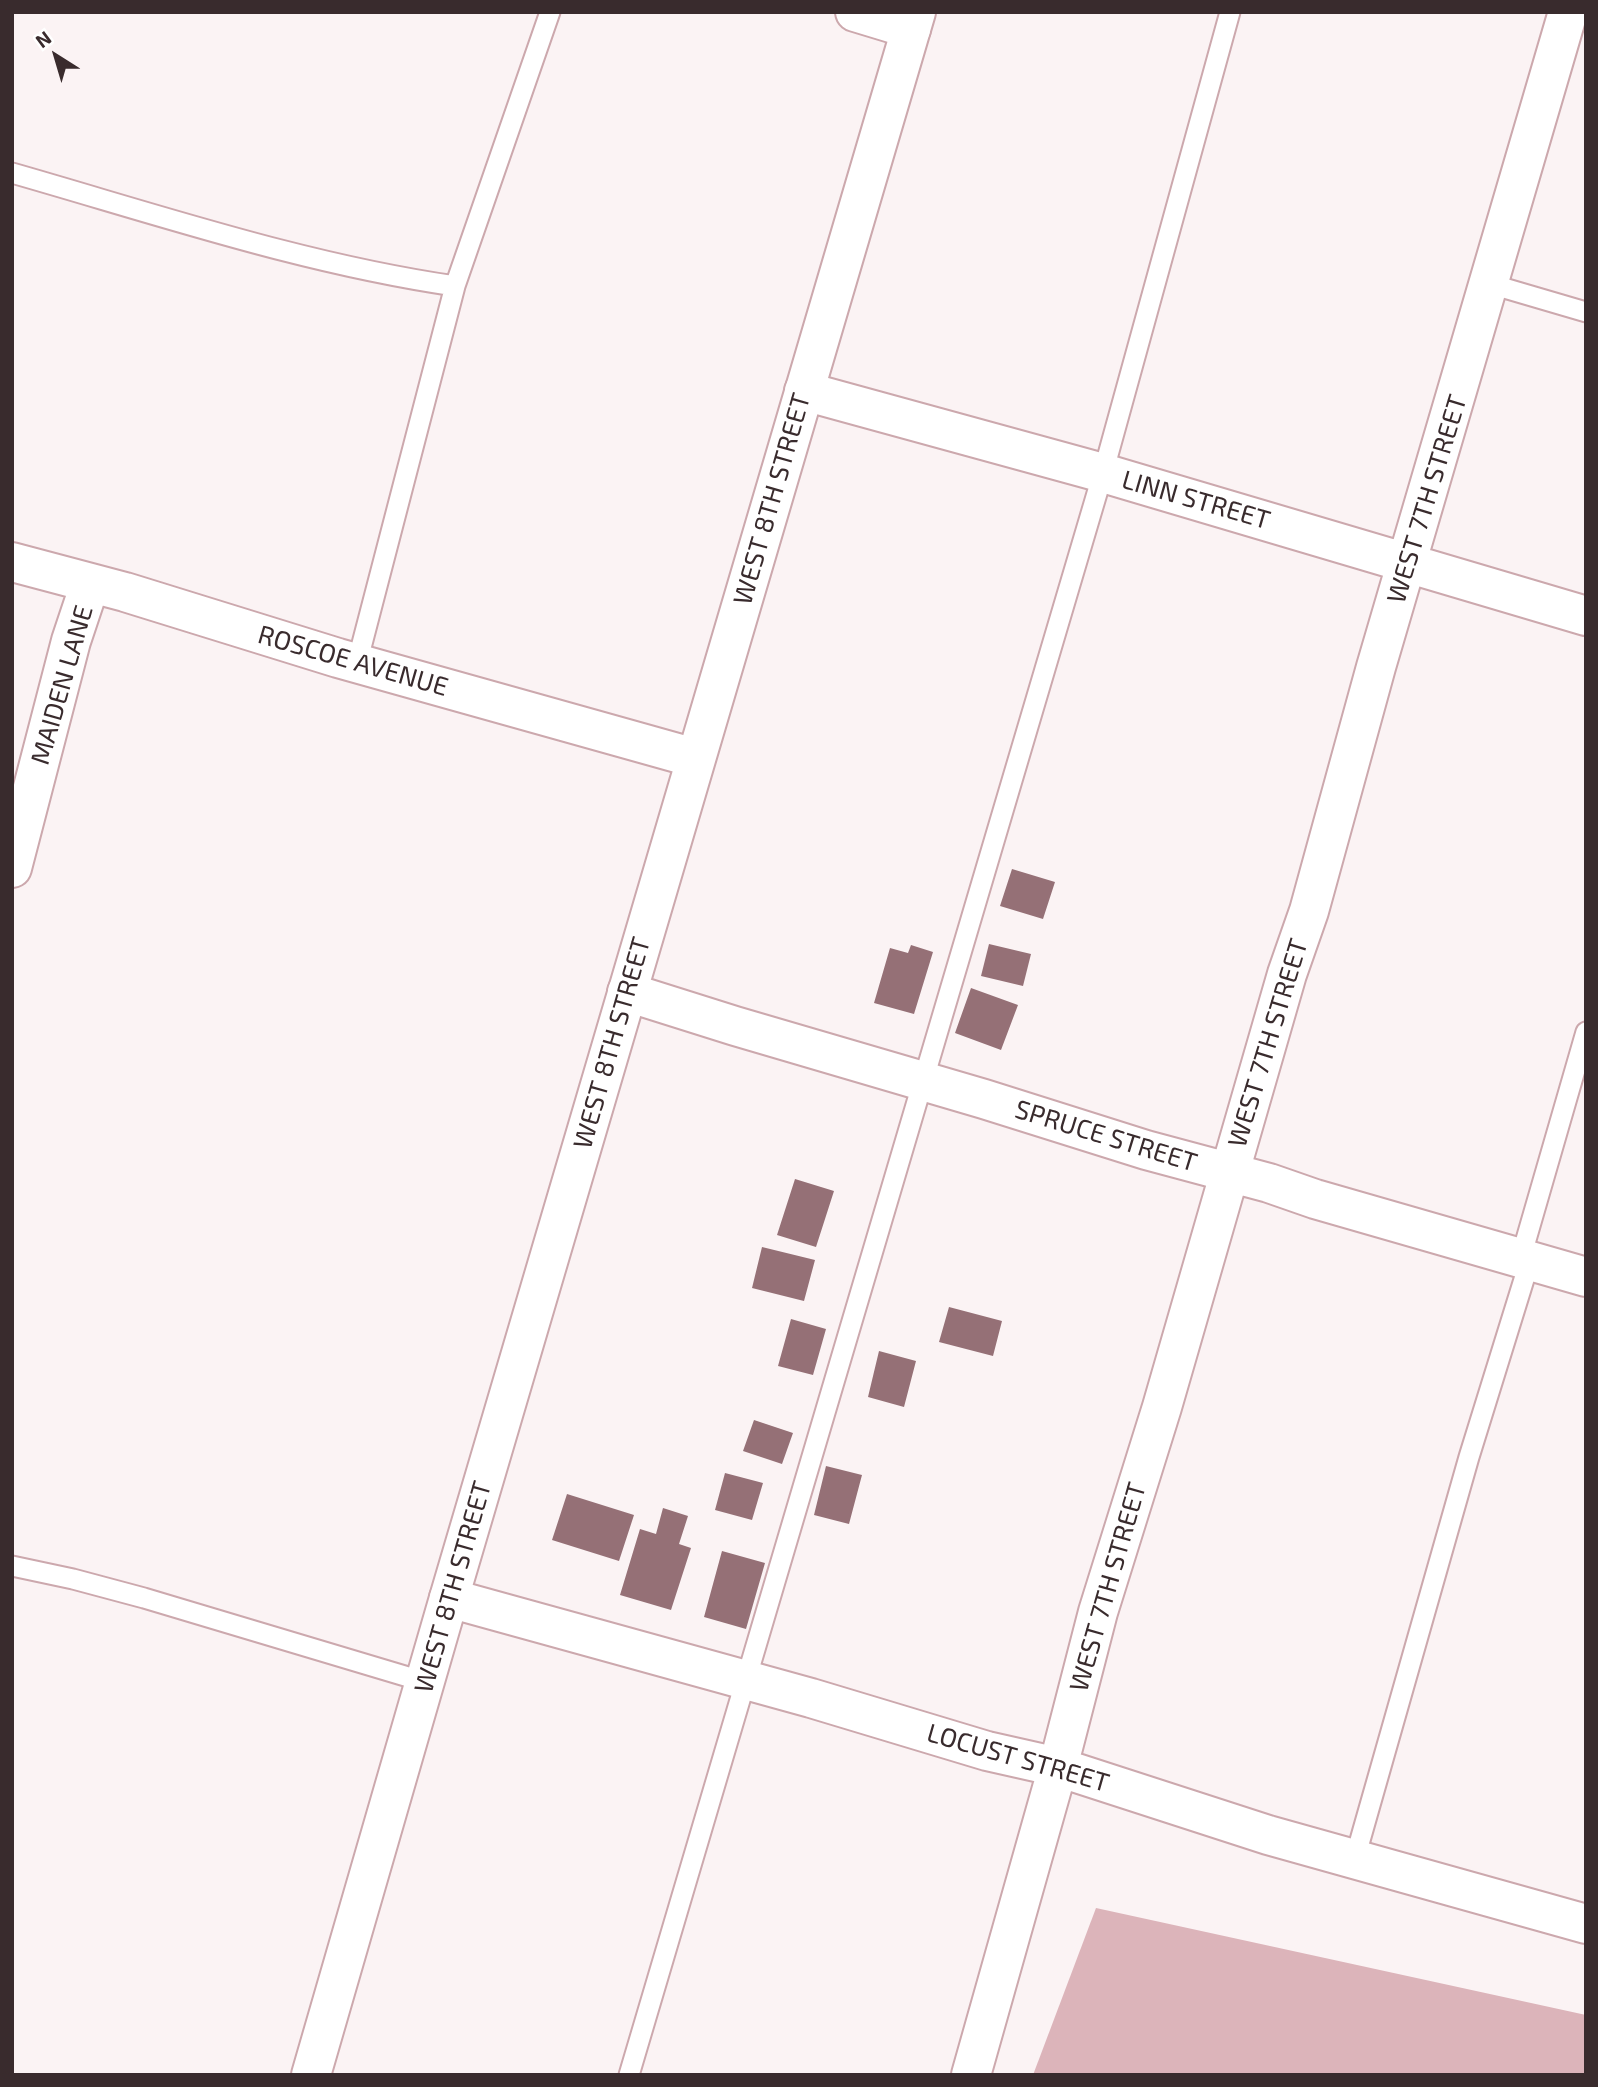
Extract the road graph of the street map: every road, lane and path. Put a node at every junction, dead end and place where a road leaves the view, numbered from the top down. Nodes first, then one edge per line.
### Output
1 (550, 12) edge
2 (855, 12) edge
3 (1230, 12) edge
4 (1568, 12) edge
5 (913, 20) edge
6 (12, 173) edge
7 (1487, 283) junction
8 (456, 286) junction
9 (1586, 312) edge
10 (804, 391) junction
11 (1103, 473) junction
12 (12, 562) edge
13 (1408, 562) junction
14 (90, 584) junction
15 (1586, 616) edge
16 (357, 663) junction
17 (695, 758) junction
18 (12, 868) edge
19 (627, 992) junction
20 (1586, 1032) edge
21 (921, 1080) junction
22 (1229, 1172) junction
23 (1526, 1259) junction
24 (1586, 1277) edge
25 (12, 1566) edge
26 (449, 1598) junction
27 (747, 1681) junction
28 (425, 1682) junction
29 (1058, 1767) junction
30 (1355, 1858) junction
31 (1586, 1924) edge
32 (311, 2075) edge
33 (629, 2075) edge
34 (971, 2075) edge

1 - 8 lane
2 - 5 street
3 - 11 lane
4 - 7 street, WEST 7TH STREET
5 - 10 street, WEST 8TH STREET
6 - 8 lane
7 - 9 lane
7 - 13 street, WEST 7TH STREET
8 - 16 lane
10 - 11 street, LINN STREET
10 - 17 street, WEST 8TH STREET
11 - 13 street, LINN STREET
11 - 21 lane
12 - 14 street, ROSCOE AVENUE
13 - 15 street, LINN STREET
13 - 22 street, WEST 7TH STREET
14 - 16 street, ROSCOE AVENUE
14 - 18 street, MAIDEN LANE
16 - 17 street, ROSCOE AVENUE
17 - 19 street, WEST 8TH STREET
19 - 21 street, SPRUCE STREET
19 - 26 street, WEST 8TH STREET
20 - 23 lane
21 - 22 street, SPRUCE STREET
21 - 27 lane
22 - 23 street, SPRUCE STREET
22 - 29 street, WEST 7TH STREET
23 - 24 street, SPRUCE STREET
23 - 30 lane
25 - 28 lane
26 - 27 street, LOCUST STREET
26 - 28 street, WEST 8TH STREET
27 - 29 street, LOCUST STREET
27 - 33 lane
28 - 32 street, WEST 8TH STREET
29 - 30 street, LOCUST STREET
29 - 34 street, WEST 7TH STREET
30 - 31 street, LOCUST STREET

